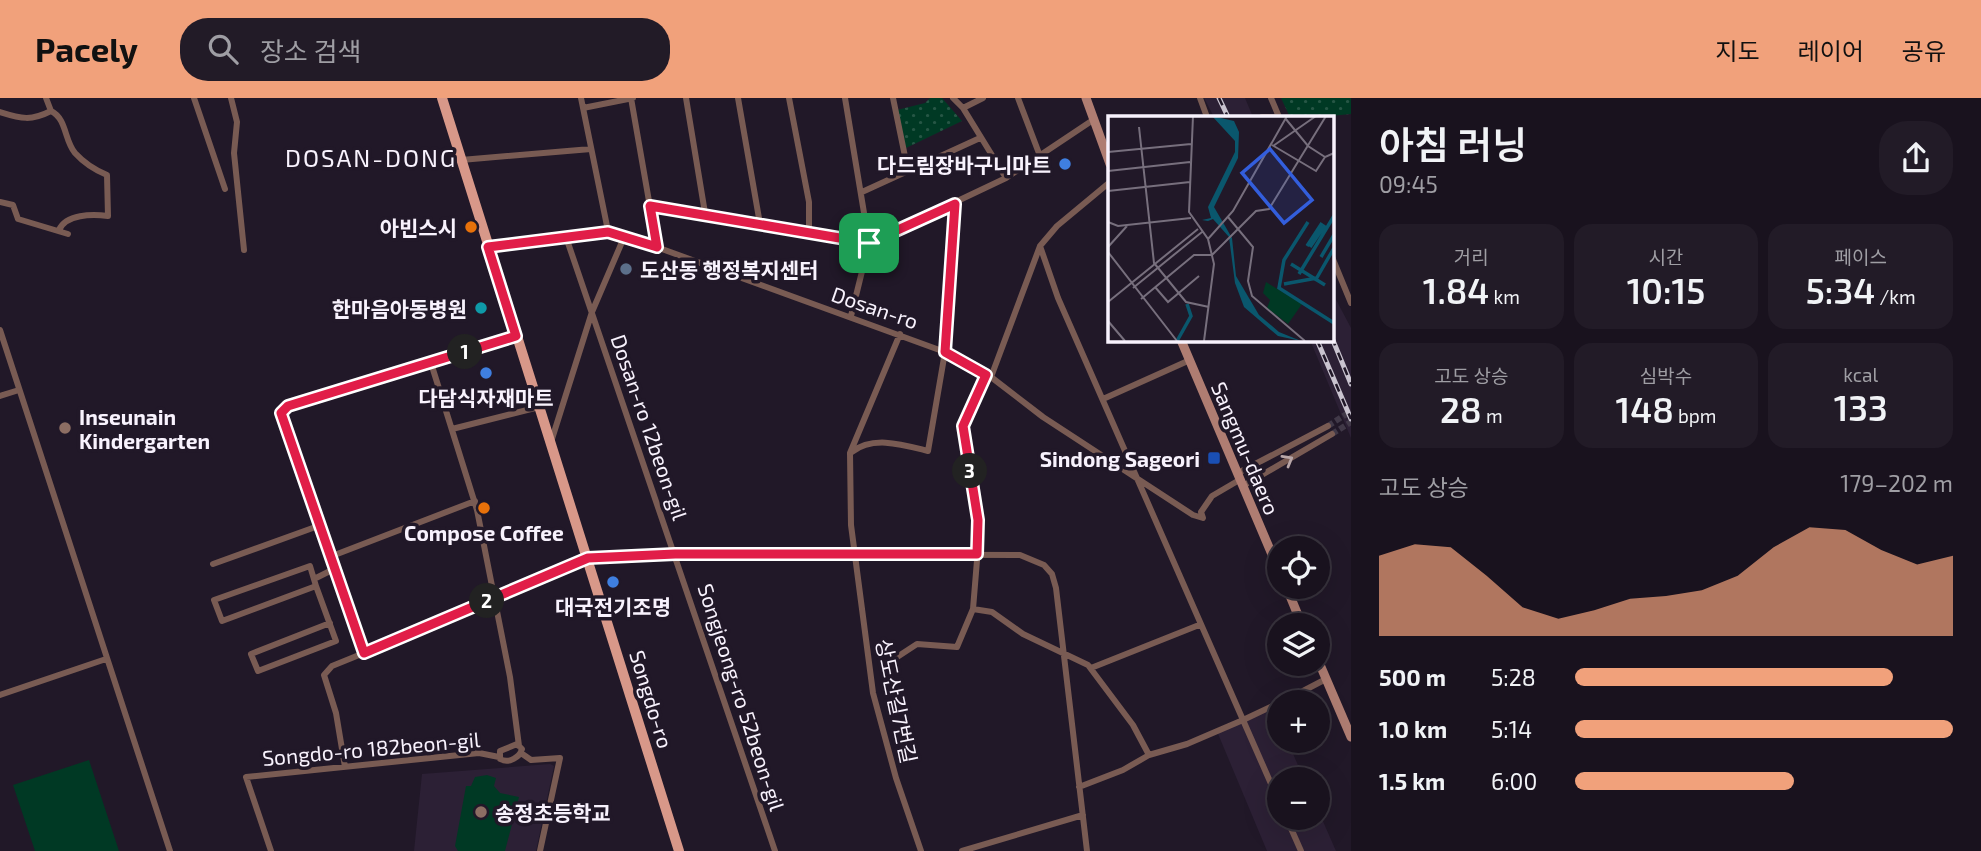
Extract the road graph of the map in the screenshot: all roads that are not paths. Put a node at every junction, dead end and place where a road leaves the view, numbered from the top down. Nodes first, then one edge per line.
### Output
1 (46, 98) edge
2 (194, 98) edge
3 (231, 98) edge
4 (442, 98) edge
5 (581, 98) edge
6 (632, 98) edge
7 (686, 98) edge
8 (738, 98) edge
9 (789, 98) edge
10 (845, 98) edge
11 (893, 98) edge
12 (953, 98) edge
13 (983, 98) edge
14 (1018, 98) edge
15 (1086, 98) edge
16 (1200, 98) edge
17 (1271, 98) edge
18 (583, 108) junction
19 (963, 108) junction
20 (51, 111) junction
21 (0, 113) edge
22 (1207, 116) edge
23 (1277, 116) edge
24 (1093, 120) junction
25 (980, 138) junction
26 (591, 149) junction
27 (1040, 156) junction
28 (1108, 159) edge
29 (461, 160) junction
30 (908, 172) junction
31 (1006, 178) junction
32 (1108, 184) edge
33 (225, 189) dead end
34 (862, 192) junction
35 (0, 202) edge
36 (955, 204) junction
37 (650, 206) junction
38 (705, 213) junction
39 (760, 223) junction
40 (59, 230) junction
41 (809, 231) junction
42 (608, 232) junction
43 (68, 234) dead end
44 (625, 235) junction
45 (566, 237) junction
46 (869, 243) junction
47 (1040, 246) junction
48 (488, 247) junction
49 (657, 247) junction
50 (244, 250) dead end
51 (1334, 262) edge
52 (1351, 303) edge
53 (592, 312) junction
54 (851, 316) junction
55 (0, 330) edge
56 (900, 334) junction
57 (516, 336) junction
58 (1181, 341) edge
59 (945, 352) junction
60 (1190, 360) junction
61 (431, 363) junction
62 (988, 376) junction
63 (19, 390) junction
64 (0, 396) edge
65 (1102, 399) junction
66 (539, 407) junction
67 (1328, 426) tunnel mouth
68 (452, 429) junction
69 (1332, 434) tunnel mouth
70 (550, 443) junction
71 (850, 453) junction
72 (1241, 479) junction
73 (1138, 482) junction
74 (475, 501) junction
75 (321, 525) junction
76 (1267, 542) edge
77 (675, 554) junction
78 (853, 554) junction
79 (977, 554) junction
80 (332, 556) junction
81 (588, 558) junction
82 (213, 564) dead end
83 (336, 568) junction
84 (315, 582) junction
85 (495, 598) junction
86 (973, 608) junction
87 (330, 623) junction
88 (1199, 625) junction
89 (364, 653) junction
90 (1063, 654) junction
91 (106, 659) junction
92 (888, 663) dead end
93 (1091, 668) junction
94 (1325, 676) edge
95 (1326, 679) junction
96 (1304, 690) edge
97 (0, 695) edge
98 (1267, 709) edge
99 (1243, 720) junction
100 (1351, 737) edge
101 (520, 749) junction
102 (1149, 755) junction
103 (499, 757) junction
104 (345, 767) junction
105 (1267, 775) edge
106 (1079, 787) junction
107 (1083, 814) junction
108 (1292, 830) edge
109 (170, 851) edge
110 (271, 851) edge
111 (540, 851) edge
112 (679, 851) edge
113 (775, 851) edge
114 (920, 851) edge
115 (962, 851) edge
116 (1087, 851) edge
117 (1301, 851) edge

1 - 20 street
2 - 33 street
3 - 50 street
4 - 29 main road, Songdo-ro
5 - 18 street
6 - 18 street
6 - 37 street
7 - 38 street
8 - 39 street
9 - 41 street
10 - 34 street
11 - 30 street
12 - 19 street
13 - 19 street
14 - 27 street
15 - 24 main road
16 - 22 street
17 - 23 street
18 - 26 street
19 - 25 street
20 - 21 street
20 - 40 street
24 - 27 street
24 - 28 main road
25 - 30 street
25 - 31 street
26 - 29 street
26 - 42 street
27 - 31 street
29 - 48 main road, Songdo-ro
30 - 34 street
31 - 36 street
32 - 47 street
34 - 46 street
35 - 40 street
36 - 46 street
36 - 59 street
37 - 38 street
37 - 49 street
38 - 39 street
39 - 41 street
40 - 43 street
41 - 46 street
42 - 44 street, Dosan-ro
42 - 45 street, Dosan-ro
44 - 49 street, Dosan-ro
44 - 53 street, Dosan-ro 12beon-gil
45 - 48 street, Dosan-ro
45 - 53 street
46 - 54 street
47 - 62 street
47 - 65 street
48 - 57 main road, Songdo-ro
49 - 54 street, Dosan-ro
51 - 52 street
53 - 70 street, Dosan-ro 12beon-gil
53 - 77 street, Dosan-ro 12beon-gil
54 - 56 street, Dosan-ro
55 - 63 street
56 - 59 street, Dosan-ro
56 - 71 street
57 - 61 street
57 - 66 main road, Songdo-ro
58 - 60 main road, Sangmu-daero
59 - 62 street, Dosan-ro
59 - 71 street
60 - 65 street
60 - 72 main road, Sangmu-daero
61 - 68 street
61 - 75 street
62 - 73 street, Dosan-ro
62 - 79 street
63 - 64 street
63 - 91 street
65 - 73 street
66 - 68 street
66 - 70 main road, Songdo-ro
67 - 72 street
68 - 74 street
72 -> 69 street
70 - 81 main road, Songdo-ro
71 - 78 street, 상도산길7번길
72 - 73 street, Dosan-ro
72 - 76 main road, Sangmu-daero
73 - 88 street
74 - 80 street
74 - 85 street
75 - 80 street
75 - 82 street
77 - 78 street
77 - 81 street
77 - 113 street, Songjeong-ro 52beon-gil
78 - 79 street
78 - 114 street, 상도산길7번길
79 - 86 street
79 - 90 street
80 - 83 street
81 - 85 street
81 - 112 main road, Songdo-ro
83 - 84 street
83 - 89 street
84 - 84 street
84 - 87 street
85 - 89 street
85 - 101 street
86 - 90 street
86 - 92 street
87 - 87 street
88 - 93 street
88 - 99 street
89 - 104 street
90 - 93 street
90 - 106 street
91 - 97 street
91 - 109 street
93 - 102 street
94 - 95 main road
95 - 96 street
95 - 100 main road
98 - 99 street
99 - 102 street
99 - 105 street
101 - 103 street, Songdo-ro 182beon-gil
101 - 103 street
101 - 111 street
102 - 106 street
103 - 104 street, Songdo-ro 182beon-gil
104 - 110 street, Songdo-ro 182beon-gil
106 - 107 street
107 - 115 street
107 - 116 street
108 - 117 street

